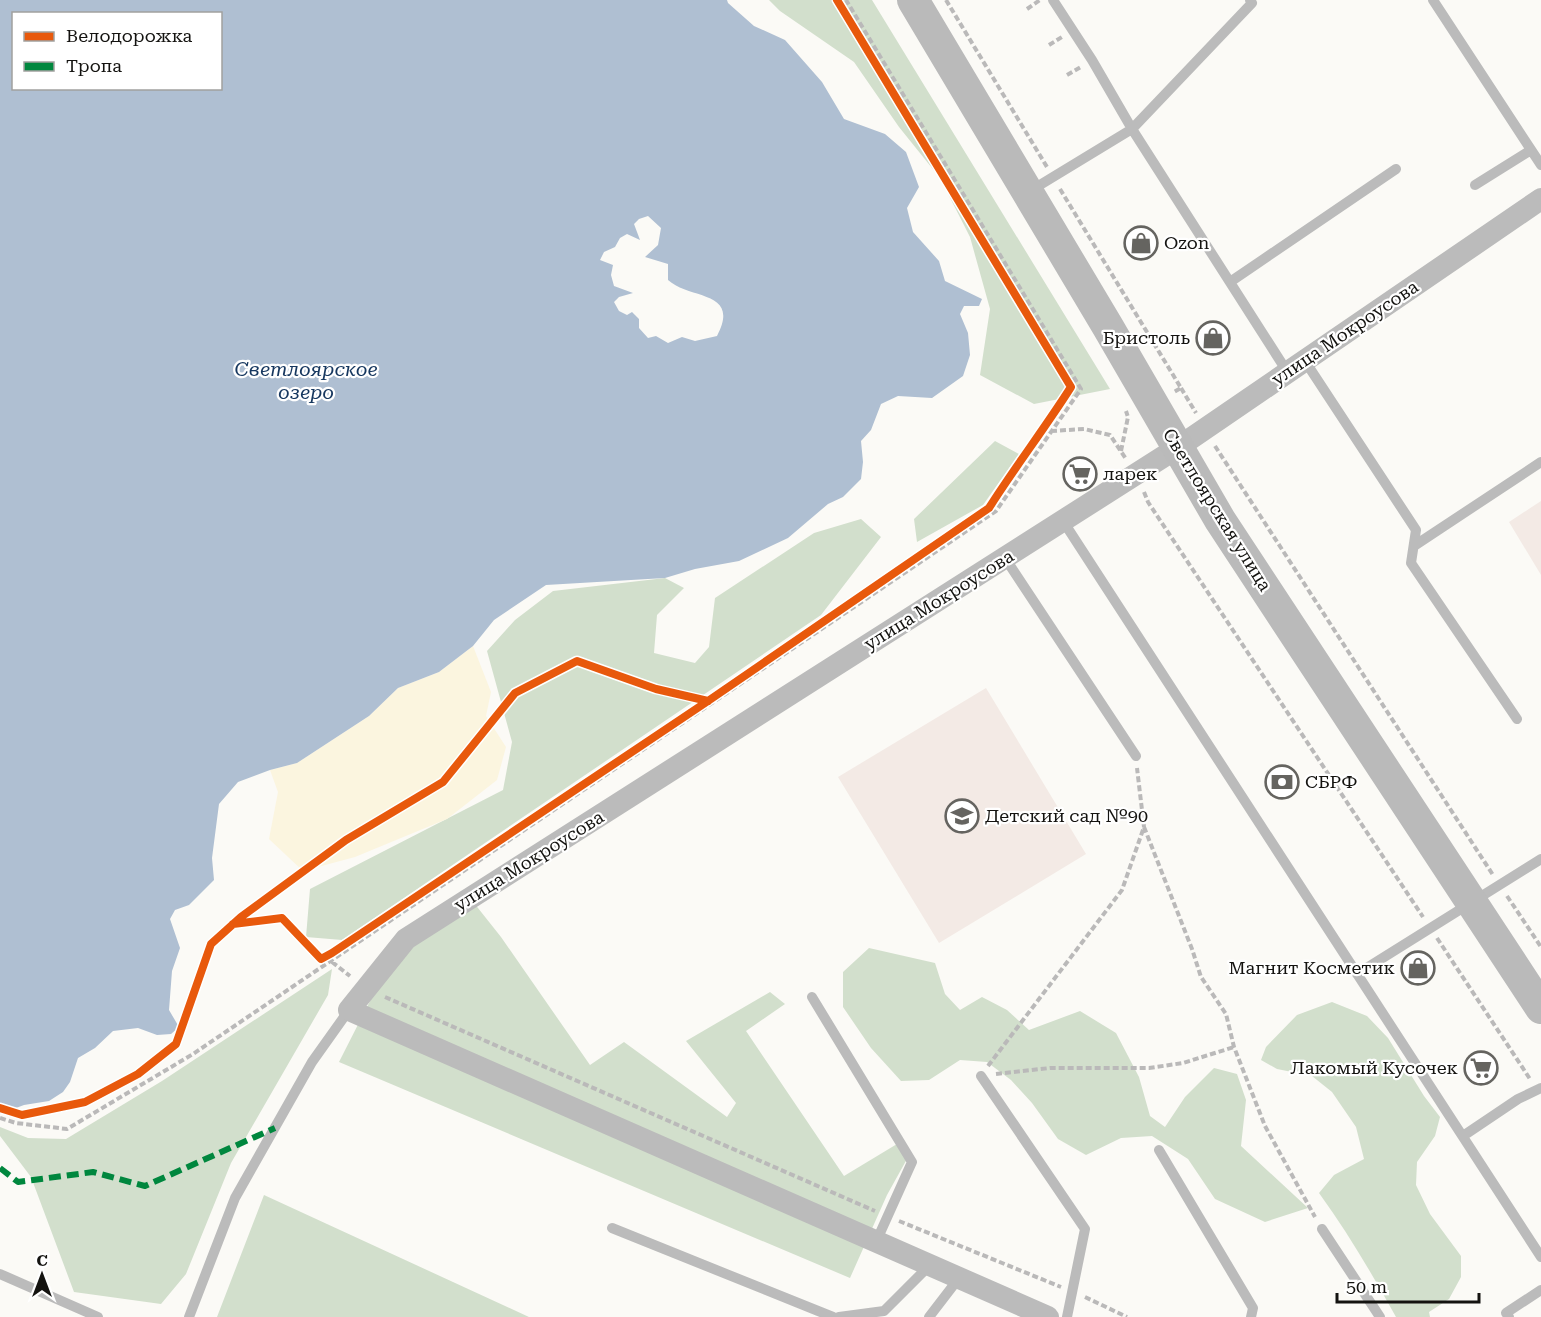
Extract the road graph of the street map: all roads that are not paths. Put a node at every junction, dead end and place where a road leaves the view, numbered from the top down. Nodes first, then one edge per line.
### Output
1 (913, 0) edge
2 (1053, 0) edge
3 (1250, 0) edge
4 (1433, 0) edge
5 (1132, 129) junction
6 (1531, 150) junction
7 (1541, 165) edge
8 (1396, 169) dead end
9 (1475, 185) dead end
10 (1027, 192) junction
11 (1540, 203) edge
12 (1230, 282) junction
13 (1296, 367) junction
14 (1178, 448) junction
15 (1541, 462) edge
16 (1063, 522) junction
17 (1414, 546) junction
18 (1005, 558) junction
19 (1517, 718) dead end
20 (1136, 756) road end
21 (1541, 859) edge
22 (1472, 902) junction
23 (1357, 974) junction
24 (812, 997) dead end
25 (1541, 1008) edge
26 (349, 1010) junction
27 (981, 1076) road end
28 (1539, 1089) edge
29 (1463, 1137) junction
30 (1159, 1150) dead end
31 (612, 1228) dead end
32 (1322, 1229) road end
33 (876, 1242) junction
34 (1541, 1257) edge
35 (930, 1265) junction
36 (0, 1274) edge
37 (959, 1278) junction
38 (1541, 1290) edge
39 (98, 1317) edge
40 (189, 1317) edge
41 (833, 1317) edge
42 (839, 1317) edge
43 (929, 1317) edge
44 (1048, 1317) edge
45 (1068, 1317) edge
46 (1251, 1317) edge
47 (1380, 1317) edge
48 (1509, 1317) edge

1 - 10 main road, Светлоярская улица
2 - 5 lane
3 - 5 lane
4 - 6 lane
5 - 10 lane
5 - 12 lane
6 - 7 lane
6 - 9 lane
8 - 12 lane
10 - 14 main road, Светлоярская улица
11 - 13 street, улица Мокроусова
12 - 13 lane
13 - 14 street, улица Мокроусова
13 - 17 lane
14 - 16 street, улица Мокроусова
14 - 22 main road, Светлоярская улица
15 - 17 lane
16 - 18 street, улица Мокроусова
16 - 23 lane
17 - 19 lane
18 - 20 lane
18 - 26 street, улица Мокроусова
21 - 22 lane
22 - 23 lane
22 - 25 main road, Светлоярская улица
23 - 29 lane
24 - 33 lane
26 - 33 street
26 - 40 lane
27 - 45 lane
28 - 29 lane
29 - 34 lane
30 - 46 lane
31 - 41 lane
32 - 47 lane
33 - 35 street
35 - 37 street
35 - 42 lane
36 - 39 lane
37 - 43 lane
37 - 44 street
38 - 48 lane

